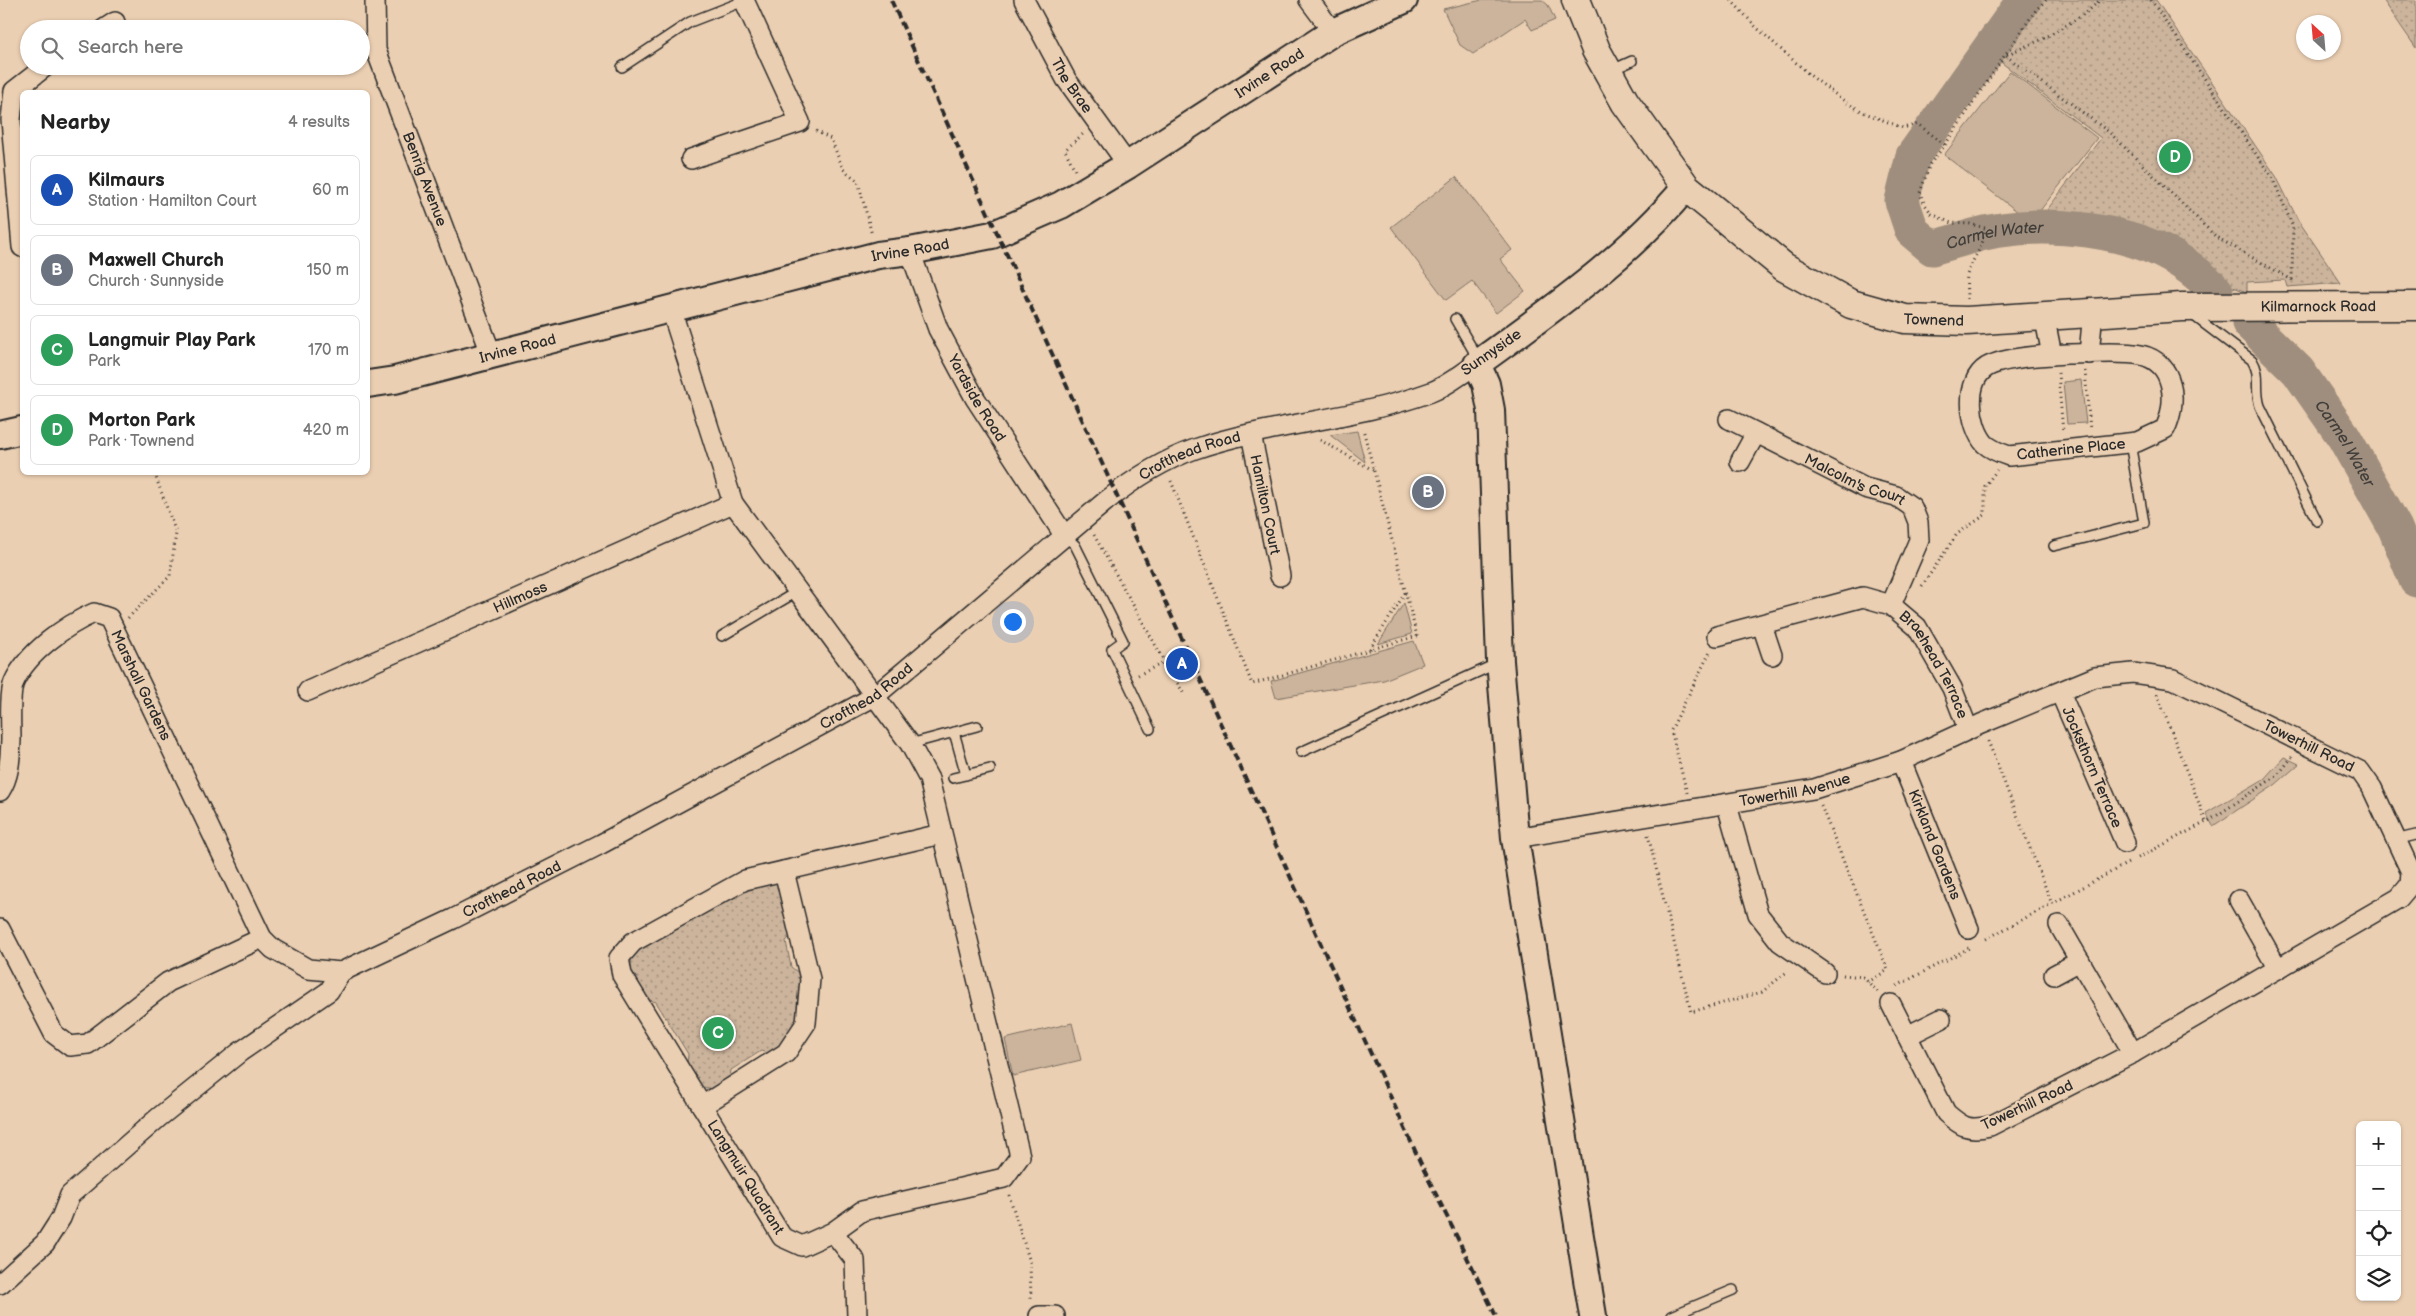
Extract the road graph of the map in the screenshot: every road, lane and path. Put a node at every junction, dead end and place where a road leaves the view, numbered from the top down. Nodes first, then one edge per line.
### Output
1 (375, 0) edge
2 (1024, 0) edge
3 (1309, 0) edge
4 (1404, 0) edge
5 (1576, 0) edge
6 (1731, 0) edge
7 (2046, 0) edge
8 (2100, 0) edge
9 (2151, 0) edge
10 (744, 1) edge
11 (1334, 32) junction
12 (2005, 55) junction
13 (622, 67) dead end
14 (34, 75) edge
15 (1098, 124) junction
16 (831, 140) dead end
17 (1946, 145) junction
18 (691, 159) dead end
19 (1128, 165) junction
20 (1686, 186) junction
21 (1086, 191) junction
22 (20, 224) edge
23 (910, 251) junction
24 (878, 255) junction
25 (2292, 280) junction
26 (2292, 306) junction
27 (2416, 306) edge
28 (2182, 307) junction
29 (2221, 307) joint
30 (671, 309) junction
31 (2093, 312) junction
32 (2044, 315) junction
33 (1455, 319) dead end
34 (1967, 320) junction
35 (491, 353) junction
36 (2086, 354) junction
37 (2055, 355) junction
38 (1476, 364) junction
39 (370, 384) edge
40 (1358, 413) junction
41 (1729, 419) dead end
42 (1294, 425) junction
43 (20, 430) edge
44 (1756, 433) junction
45 (1251, 434) junction
46 (0, 435) edge
47 (2130, 443) junction
48 (2092, 447) junction
49 (2064, 450) junction
50 (1740, 462) dead end
51 (1164, 464) junction
52 (1374, 470) junction
53 (155, 475) edge
54 (1985, 486) dead end
55 (734, 503) junction
56 (2317, 521) dead end
57 (1069, 540) junction
58 (2054, 546) dead end
59 (1280, 576) dead end
60 (798, 591) junction
61 (1405, 593) junction
62 (1897, 610) junction
63 (1762, 625) junction
64 (116, 631) junction
65 (722, 636) dead end
66 (1717, 636) joint
67 (1369, 650) junction
68 (1772, 655) dead end
69 (1164, 662) junction
70 (1500, 662) junction
71 (1146, 672) dead end
72 (2149, 675) junction
73 (308, 691) dead end
74 (2060, 692) junction
75 (1184, 694) dead end
76 (875, 696) junction
77 (977, 726) dead end
78 (1975, 727) junction
79 (1150, 729) dead end
80 (954, 732) junction
81 (2303, 742) junction
82 (910, 744) junction
83 (1302, 752) dead end
84 (1901, 761) junction
85 (990, 769) dead end
86 (966, 775) junction
87 (953, 778) dead end
88 (1814, 789) junction
89 (0, 791) edge
90 (1727, 805) junction
91 (1691, 810) junction
92 (1644, 818) junction
93 (2206, 822) junction
94 (942, 834) junction
95 (2416, 836) edge
96 (1515, 838) junction
97 (2395, 840) junction
98 (2125, 843) dead end
99 (784, 871) junction
100 (2239, 900) dead end
101 (2052, 904) junction
102 (2059, 925) dead end
103 (0, 929) edge
104 (262, 938) junction
105 (1976, 938) junction
106 (1803, 958) junction
107 (2080, 961) junction
108 (2278, 969) junction
109 (341, 972) junction
110 (1825, 973) joint
111 (2054, 975) dead end
112 (1868, 982) junction
113 (1886, 999) junction
114 (1941, 1019) dead end
115 (1907, 1036) junction
116 (2133, 1053) junction
117 (702, 1106) junction
118 (1004, 1178) junction
119 (833, 1232) junction
120 (0, 1284) edge
121 (1733, 1290) dead end
122 (1035, 1311) edge
123 (857, 1316) edge
124 (1055, 1316) edge
125 (1593, 1316) edge
126 (1671, 1316) edge

1 - 35 street, Benrig Avenue
2 - 15 street, The Brae
3 - 11 street
4 - 11 main road, Irvine Road
5 - 20 main road, Townend
6 - 17 path
7 - 12 path
8 - 12 path
9 - 25 path
10 - 13 lane
10 - 18 street
11 - 19 main road, Irvine Road
12 - 17 path
12 - 25 path
14 - 22 street
15 - 19 street, The Brae
15 - 21 path
16 - 24 path
17 - 34 path
19 - 21 main road, Irvine Road
20 - 34 main road, Townend
20 - 38 main road, Sunnyside
21 - 23 main road, Irvine Road
23 - 24 main road, Irvine Road
23 - 57 street, Yardside Road
24 - 30 main road, Irvine Road
25 - 26 path
26 - 27 main road, Kilmarnock Road
26 - 29 main road, Kilmarnock Road
28 - 29 main road, Townend
28 - 31 main road, Townend
28 - 56 lane
30 - 35 main road, Irvine Road
30 - 55 street
31 - 32 main road, Townend
31 - 36 street
32 - 34 main road, Townend
32 - 37 street
33 - 38 lane
35 - 39 main road, Irvine Road
36 - 37 street, Catherine Place
36 - 47 street, Catherine Place
36 - 48 path
37 - 49 path
37 - 49 street, Catherine Place
38 - 40 street, Sunnyside
38 - 70 main road
40 - 42 street, Sunnyside
40 - 52 path
41 - 44 street, Malcolm's Court
42 - 45 street, Sunnyside
42 - 52 path
43 - 46 main road
44 - 50 street
44 - 62 street, Malcolm's Court
45 - 51 street, Crofthead Road
45 - 59 street, Hamilton Court
47 - 48 street, Catherine Place
47 - 58 lane
48 - 49 street, Catherine Place
51 - 57 street, Crofthead Road
51 - 67 path
52 - 61 path
53 - 64 path
54 - 62 path
55 - 60 street
55 - 73 street, Hillmoss
57 - 69 path
57 - 76 street, Crofthead Road
57 - 79 lane
60 - 65 lane
60 - 76 street
61 - 67 path
61 - 67 path
62 - 63 street, Braehead Terrace
62 - 78 street, Braehead Terrace
63 - 66 street, Braehead Terrace
63 - 68 street
64 - 89 street, Marshall Gardens
64 - 104 street, Marshall Gardens
66 - 91 path
69 - 71 path
69 - 75 path
70 - 83 lane
70 - 96 main road
72 - 74 street, Towerhill Road
72 - 81 street, Towerhill Road
72 - 93 path
74 - 78 street, Towerhill Avenue
74 - 98 street, Jocksthorn Terrace
76 - 82 street
76 - 109 street, Crofthead Road
77 - 80 lane
78 - 84 street, Towerhill Avenue
78 - 101 path
80 - 82 lane
80 - 86 lane
81 - 93 path
81 - 97 street, Towerhill Road
82 - 94 street
84 - 88 street, Towerhill Avenue
84 - 105 street, Kirkland Gardens
85 - 86 lane
86 - 87 lane
88 - 90 street, Towerhill Avenue
88 - 112 path
90 - 91 street, Towerhill Avenue
90 - 106 street
91 - 92 street, Towerhill Avenue
92 - 96 street, Towerhill Avenue
92 - 106 path
93 - 101 path
94 - 99 street, Langmuir Quadrant
94 - 118 street
95 - 97 lane
96 - 125 main road
97 - 108 street, Towerhill Road
99 - 117 street
99 - 117 street, Langmuir Quadrant
100 - 108 street
101 - 105 path
102 - 107 street
103 - 104 street
104 - 109 street, Marshall Gardens
105 - 113 path
106 - 110 street
107 - 111 street
107 - 116 street
108 - 116 street, Towerhill Road
109 - 120 street
110 - 112 path
112 - 113 path
113 - 115 street, Towerhill Road
114 - 115 street
115 - 116 street, Towerhill Road
117 - 119 street, Langmuir Quadrant
118 - 119 street, Langmuir Quadrant
118 - 122 path
119 - 123 street
121 - 126 lane
122 - 124 street

